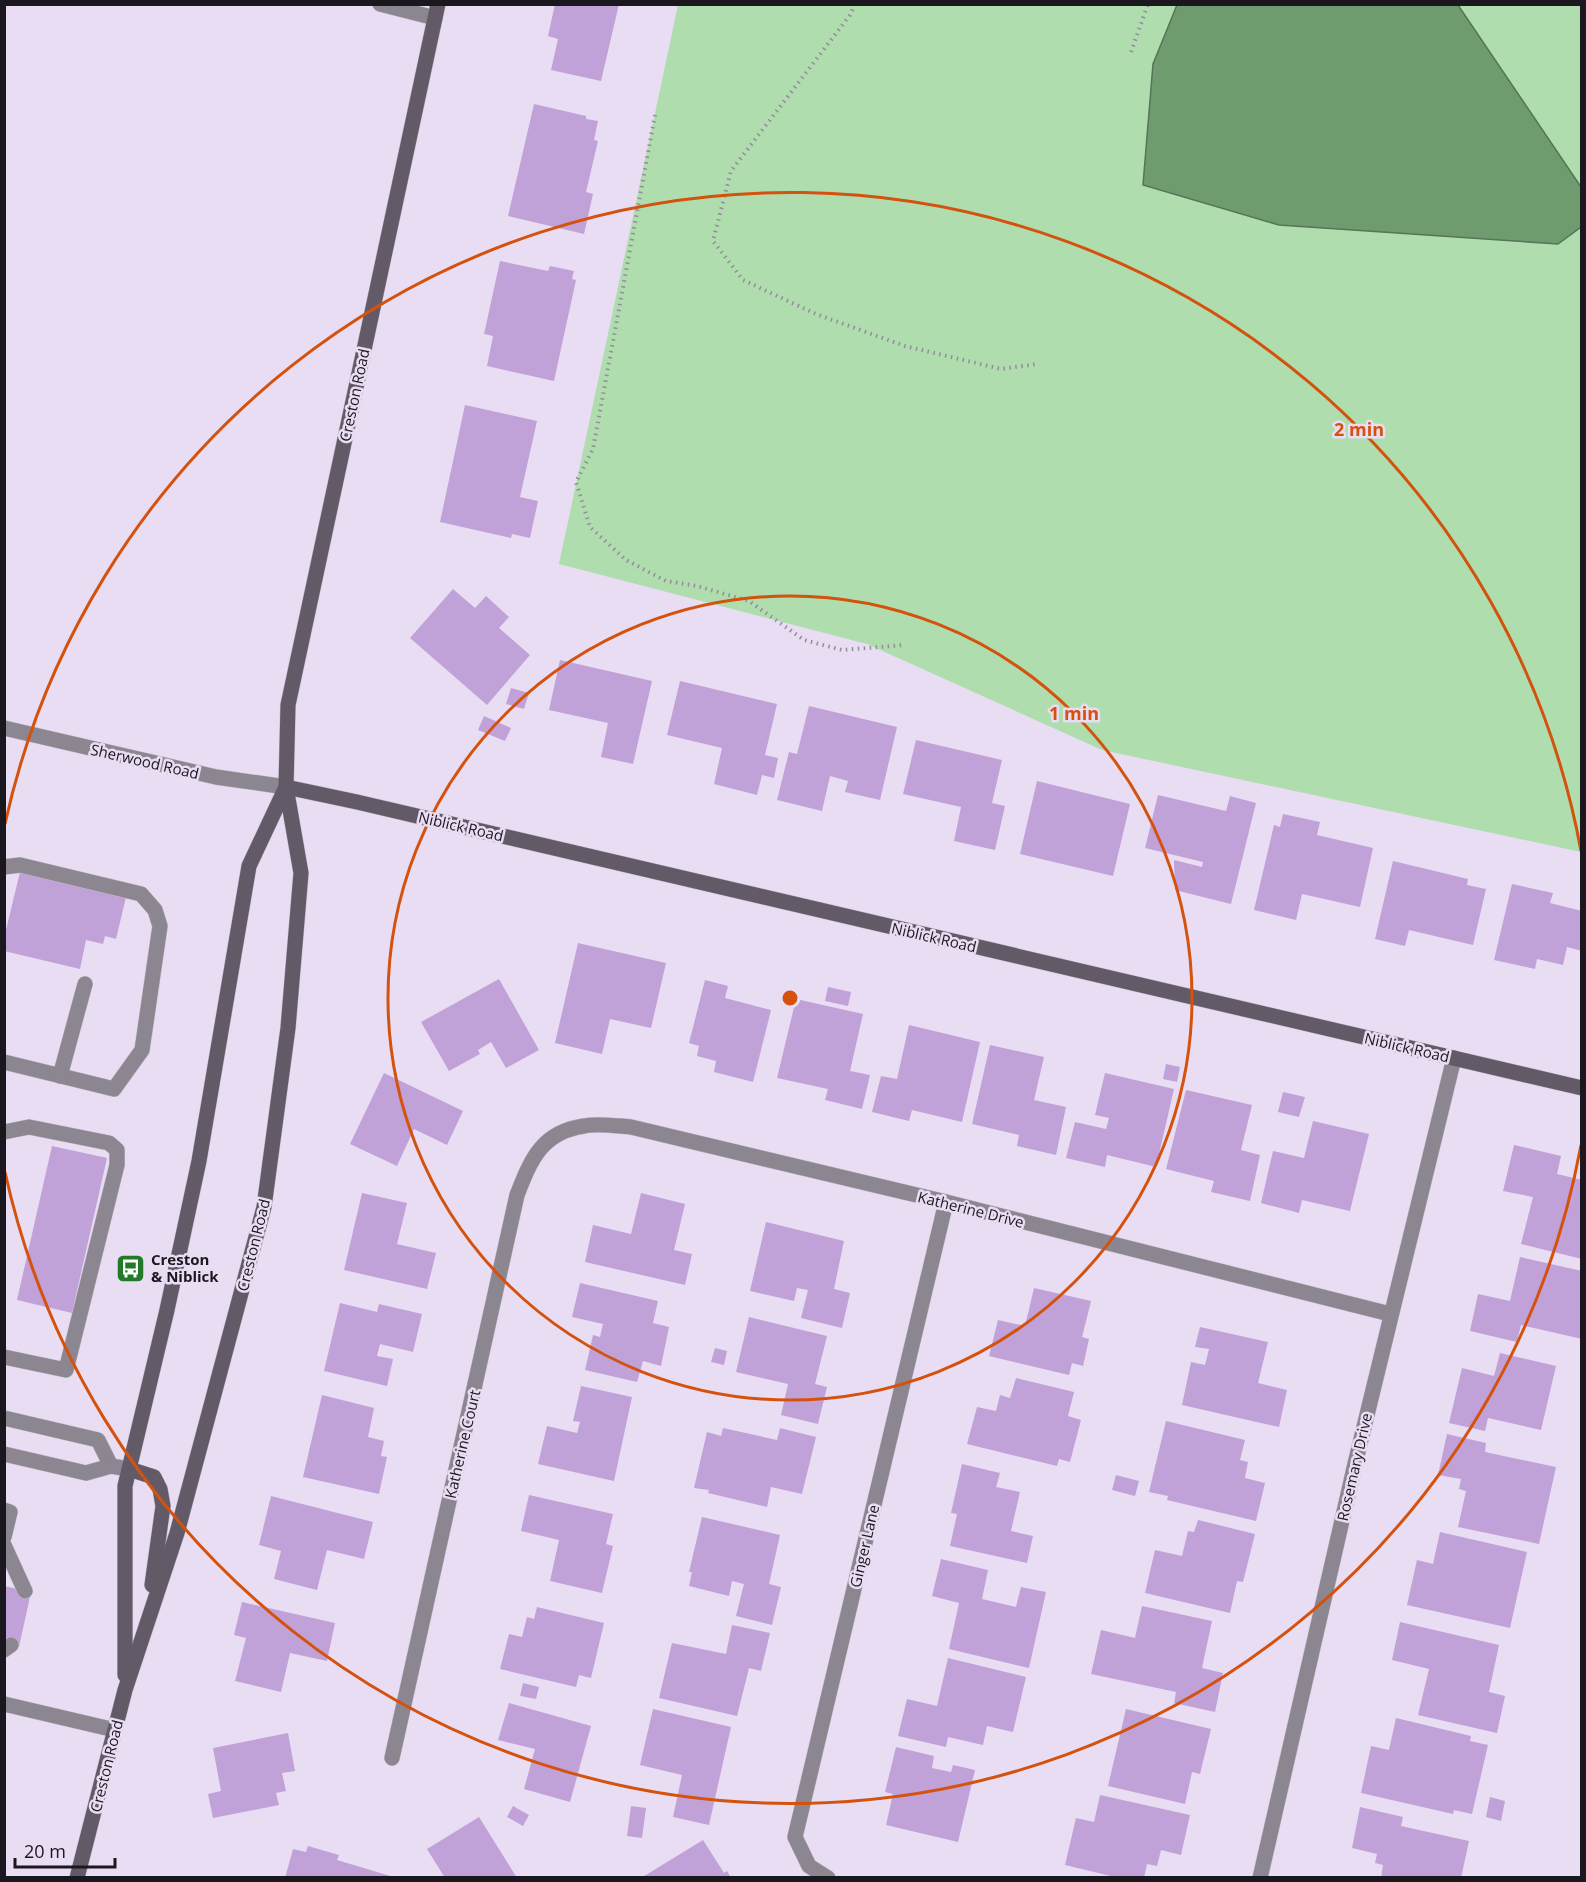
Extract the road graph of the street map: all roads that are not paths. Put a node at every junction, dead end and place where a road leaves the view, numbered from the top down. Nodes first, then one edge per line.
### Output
1 (380, 4) edge
2 (437, 11) edge
3 (4, 728) edge
4 (286, 787) junction
5 (4, 867) edge
6 (85, 984) dead end
7 (1454, 1058) junction
8 (4, 1062) edge
9 (60, 1076) junction
10 (1581, 1088) edge
11 (4, 1132) edge
12 (551, 1137) joint
13 (946, 1202) junction
14 (1390, 1314) junction
15 (4, 1357) edge
16 (4, 1418) edge
17 (4, 1454) edge
18 (111, 1466) junction
19 (129, 1469) junction
20 (4, 1510) edge
21 (4, 1537) edge
22 (4, 1545) edge
23 (25, 1590) dead end
24 (148, 1621) junction
25 (125, 1690) junction
26 (4, 1704) edge
27 (115, 1730) junction
28 (392, 1758) dead end
29 (77, 1878) edge
30 (828, 1878) edge
31 (1260, 1878) edge

1 - 2 street
2 - 4 main road, Creston Road
3 - 4 street, Sherwood Road
4 - 7 main road, Niblick Road
4 - 19 main road, Creston Road
4 - 24 main road, Creston Road
5 - 9 street
6 - 9 street
7 - 10 main road, Niblick Road
7 - 14 street, Rosemary Drive
8 - 9 street
11 - 15 street
12 - 13 street, Katherine Drive
12 - 28 street, Katherine Court
13 - 14 street, Katherine Drive
13 - 30 street, Ginger Lane
14 - 31 street, Rosemary Drive
16 - 18 street
17 - 18 street
18 - 19 street
19 - 24 main road
19 - 25 main road, Creston Road
20 - 21 street
22 - 23 street
24 - 25 main road, Creston Road
25 - 27 main road, Creston Road
26 - 27 street
27 - 29 main road, Creston Road

